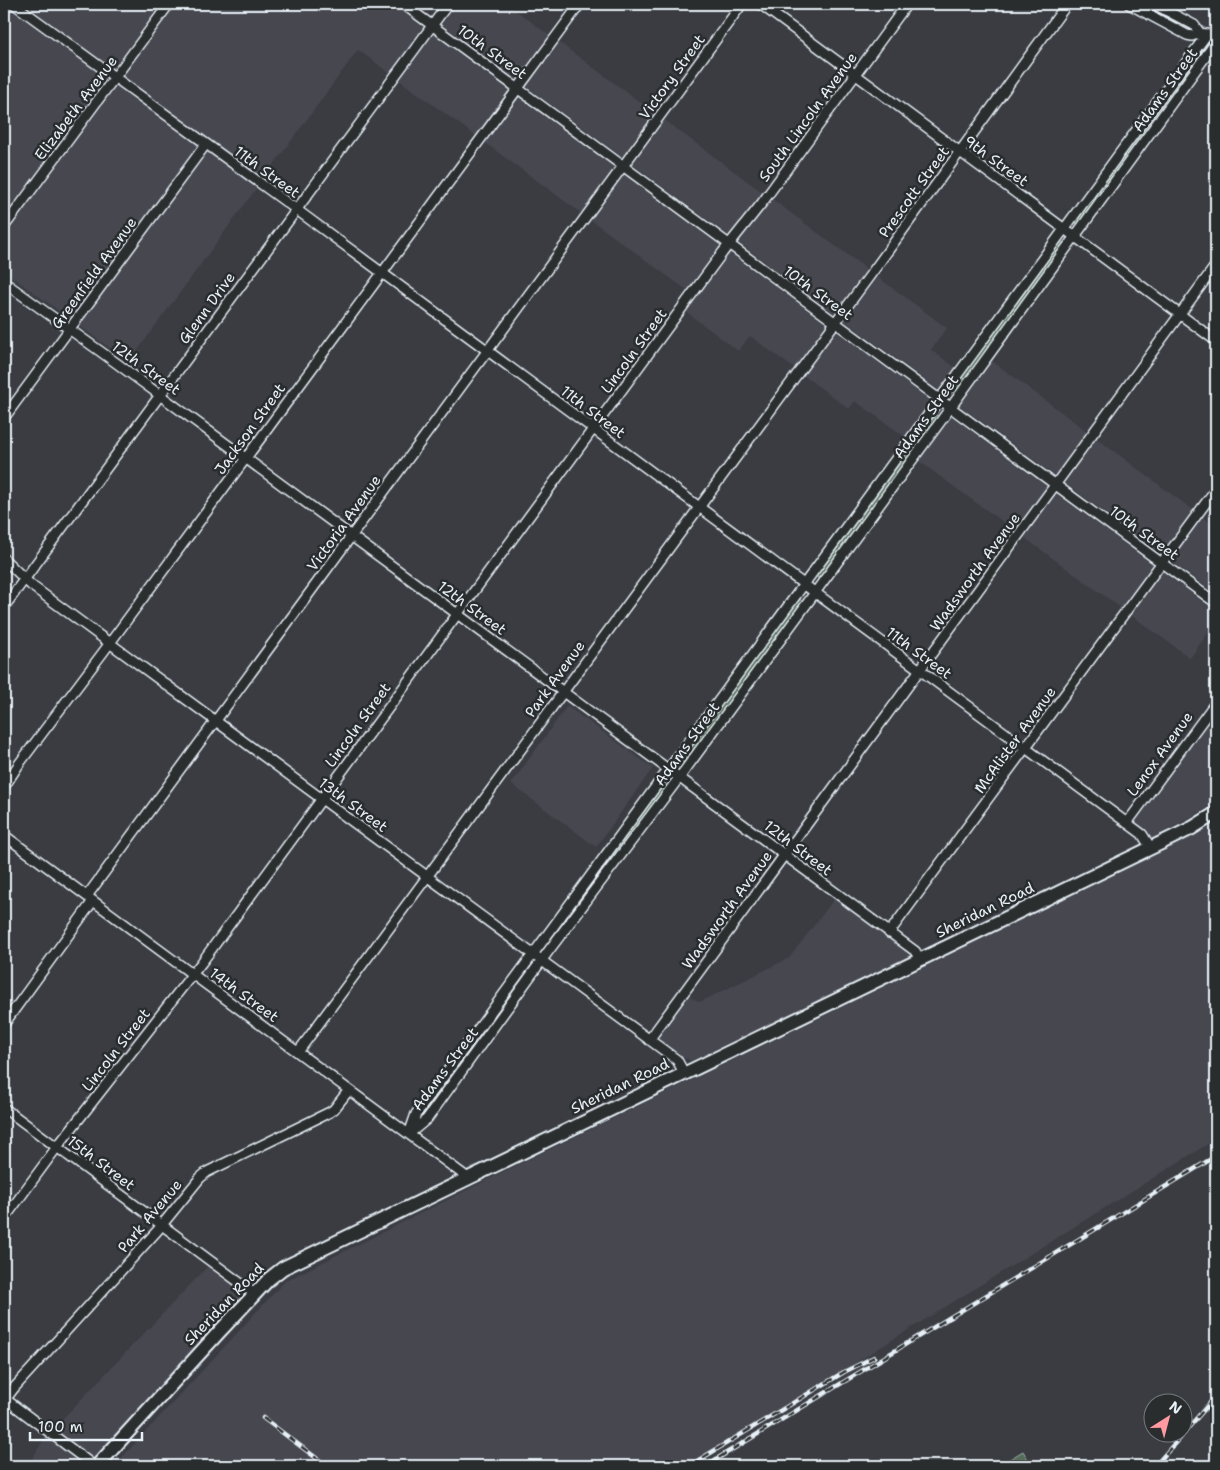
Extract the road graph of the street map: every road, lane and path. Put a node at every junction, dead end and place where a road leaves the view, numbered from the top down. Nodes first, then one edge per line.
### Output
1 (14, 4) edge
2 (169, 4) edge
3 (403, 4) edge
4 (448, 4) edge
5 (580, 4) edge
6 (742, 4) edge
7 (760, 4) edge
8 (907, 4) edge
9 (1067, 4) edge
10 (1129, 4) edge
11 (1154, 4) edge
12 (432, 25) junction
13 (1208, 34) edge
14 (1216, 42) edge
15 (856, 75) junction
16 (115, 78) junction
17 (518, 88) junction
18 (206, 144) junction
19 (960, 151) junction
20 (624, 167) junction
21 (297, 210) junction
22 (4, 227) edge
23 (1066, 229) junction
24 (1076, 236) junction
25 (730, 245) junction
26 (1216, 265) edge
27 (382, 274) junction
28 (4, 282) edge
29 (1180, 314) junction
30 (835, 322) junction
31 (69, 329) junction
32 (1216, 341) edge
33 (488, 351) junction
34 (160, 396) junction
35 (940, 400) junction
36 (950, 408) junction
37 (4, 418) edge
38 (593, 429) junction
39 (246, 458) junction
40 (1056, 485) junction
41 (1216, 489) edge
42 (699, 507) junction
43 (351, 536) junction
44 (4, 558) edge
45 (1161, 563) junction
46 (24, 580) junction
47 (805, 585) junction
48 (815, 592) junction
49 (1216, 604) edge
50 (4, 607) edge
51 (457, 614) junction
52 (110, 644) junction
53 (920, 670) junction
54 (563, 692) junction
55 (1216, 702) edge
56 (216, 721) junction
57 (1026, 748) junction
58 (669, 770) junction
59 (679, 778) junction
60 (4, 787) edge
61 (321, 799) junction
62 (1216, 813) edge
63 (1127, 823) junction
64 (4, 835) edge
65 (1151, 848) junction
66 (784, 856) junction
67 (427, 877) junction
68 (90, 899) junction
69 (889, 933) junction
70 (533, 955) junction
71 (920, 960) junction
72 (541, 961) junction
73 (192, 974) junction
74 (4, 1024) edge
75 (649, 1040) junction
76 (298, 1052) junction
77 (684, 1074) junction
78 (349, 1090) junction
79 (4, 1108) edge
80 (409, 1134) junction
81 (57, 1147) junction
82 (468, 1178) junction
83 (4, 1219) edge
84 (162, 1225) junction
85 (255, 1294) junction
86 (4, 1400) edge
87 (95, 1466) edge

1 - 16 street, 11th Street
2 - 16 street, Elizabeth Avenue
3 - 12 street, 10th Street
4 - 12 street, Glenn Drive
5 - 17 street, Jackson Street
6 - 20 street, Victory Street
7 - 15 street, 9th Street
8 - 15 street, South Lincoln Avenue
9 - 19 street, Prescott Street
10 - 13 street
11 - 13 street
12 - 17 street, 10th Street
12 - 21 street, Glenn Drive
13 - 23 street, Adams Street
14 - 24 street, Adams Street
15 - 19 street, 9th Street
15 - 25 street, South Lincoln Avenue
16 - 18 street, 11th Street
16 - 22 street, Elizabeth Avenue
17 - 20 street, 10th Street
17 - 27 street, Jackson Street
18 - 21 street, 11th Street
18 - 31 street, Greenfield Avenue
19 - 23 street, 9th Street
19 - 30 street, Prescott Street
20 - 25 street, 10th Street
20 - 33 street, Victoria Avenue
21 - 27 street, 11th Street
21 - 34 street, Glenn Drive
23 - 24 street, 9th Street
23 - 35 street, Adams Street
24 - 29 street, 9th Street
24 - 36 street, Adams Street
25 - 30 street, 10th Street
25 - 38 street, Lincoln Street
26 - 29 street, Wadsworth Avenue
27 - 33 street, 11th Street
27 - 39 street, Jackson Street
28 - 31 street, 12th Street
29 - 32 street, 9th Street
29 - 40 street, Wadsworth Avenue
30 - 35 street, 10th Street
30 - 42 street, Park Avenue
31 - 34 street, 12th Street
31 - 37 street, Greenfield Avenue
33 - 38 street, 11th Street
33 - 43 street, Victoria Avenue
34 - 39 street, 12th Street
34 - 46 street, Glenn Drive
35 - 36 street, 10th Street
35 - 47 street, Adams Street
36 - 40 street, 10th Street
36 - 48 street, Adams Street
38 - 42 street, 11th Street
38 - 51 street, Lincoln Street
39 - 43 street, 12th Street
39 - 52 street, Jackson Street
40 - 45 street, 10th Street
40 - 53 street, Wadsworth Avenue
41 - 45 street, McAlister Avenue
42 - 47 street, 11th Street
42 - 54 street, Park Avenue
43 - 51 street, 12th Street
43 - 56 street, Victoria Avenue
44 - 46 street, 13th Street
45 - 49 street, 10th Street
45 - 57 street, McAlister Avenue
46 - 50 street, Glenn Drive
46 - 52 street, 13th Street
47 - 48 street, 11th Street
47 - 58 street, Adams Street
48 - 53 street, 11th Street
48 - 59 street, Adams Street
51 - 54 street, 12th Street
51 - 61 street, Lincoln Street
52 - 56 street, 13th Street
52 - 60 street, Jackson Street
53 - 57 street, 11th Street
53 - 66 street, Wadsworth Avenue
54 - 58 street, 12th Street
54 - 67 street, Park Avenue
55 - 63 street, Lenox Avenue
56 - 61 street, 13th Street
56 - 68 street, Victoria Avenue
57 - 63 street, 11th Street
57 - 69 street, McAlister Avenue
58 - 59 street, 12th Street
58 - 70 street, Adams Street
59 - 66 street, 12th Street
59 - 72 street, Adams Street
61 - 67 street, 13th Street
61 - 73 street, Lincoln Street
62 - 65 highway, Sheridan Road
63 - 65 street, 11th Street
64 - 68 street, 14th Street
65 - 71 highway, Sheridan Road
66 - 69 street, 12th Street
66 - 75 street, Wadsworth Avenue
67 - 70 street, 13th Street
67 - 76 street, Park Avenue
68 - 73 street, 14th Street
68 - 74 street, Victoria Avenue
69 - 71 street, 12th Street
70 - 72 street, 13th Street
70 - 80 street, Adams Street
71 - 77 highway, Sheridan Road
72 - 75 street, 13th Street
72 - 80 street, Adams Street
73 - 76 street, 14th Street
73 - 81 street, Lincoln Street
75 - 77 street, 13th Street
76 - 78 street, 14th Street
77 - 82 highway, Sheridan Road
78 - 80 street, 14th Street
78 - 84 street, Park Avenue
79 - 81 street, 15th Street
80 - 82 street, 14th Street
81 - 83 street, Lincoln Street
81 - 84 street, 15th Street
82 - 85 highway, Sheridan Road
84 - 85 street, 15th Street
84 - 86 street, Park Avenue
85 - 87 highway, Sheridan Road
86 - 87 street

